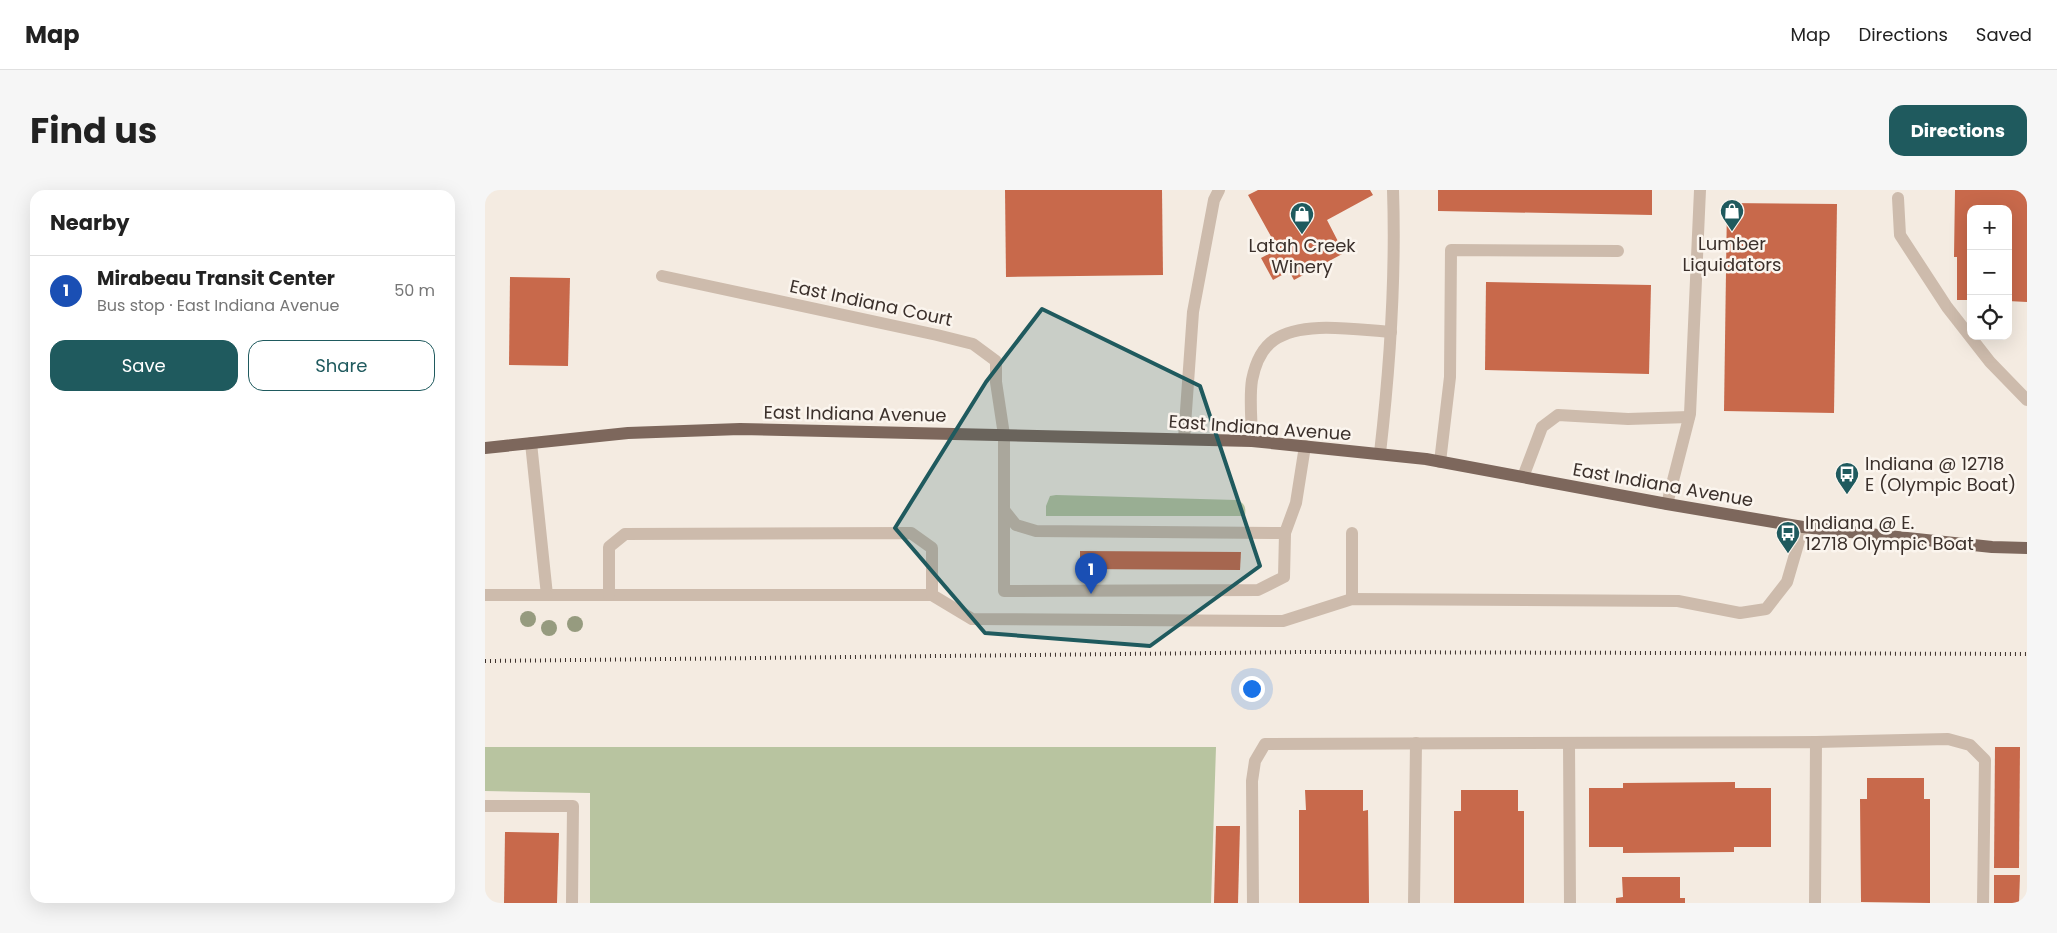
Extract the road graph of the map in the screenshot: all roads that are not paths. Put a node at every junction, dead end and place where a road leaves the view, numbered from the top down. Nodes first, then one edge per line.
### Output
1 (1219, 190) edge
2 (1393, 190) edge
3 (1700, 190) edge
4 (1898, 198) dead end
5 (1619, 251) dead end
6 (662, 276) dead end
7 (1391, 332) junction
8 (2027, 400) edge
9 (1689, 417) junction
10 (1004, 434) junction
11 (1184, 439) junction
12 (1252, 441) junction
13 (531, 443) junction
14 (1305, 446) junction
15 (485, 448) edge
16 (1380, 454) junction
17 (1440, 462) junction
18 (1523, 477) junction
19 (1667, 504) junction
20 (1004, 510) junction
21 (1803, 527) junction
22 (1285, 533) junction
23 (1352, 533) dead end
24 (2027, 548) edge
25 (485, 595) edge
26 (547, 595) junction
27 (609, 595) junction
28 (932, 595) junction
29 (1352, 599) junction
30 (1816, 742) junction
31 (1416, 743) junction
32 (1569, 743) junction
33 (485, 806) edge
34 (572, 903) edge
35 (1253, 903) edge
36 (1414, 903) edge
37 (1570, 903) edge
38 (1815, 903) edge
39 (1983, 903) edge

1 - 11 lane
2 - 7 lane
3 - 9 lane
4 - 8 lane
5 - 17 lane
6 - 10 lane, East Indiana Court
7 - 12 lane
7 - 16 lane
9 - 18 lane
9 - 19 lane
10 - 11 main road, East Indiana Avenue
10 - 13 main road, East Indiana Avenue
10 - 20 lane, East Indiana Court
11 - 12 main road, East Indiana Avenue
12 - 14 main road, East Indiana Avenue
13 - 15 main road, East Indiana Avenue
13 - 26 lane
14 - 16 main road, East Indiana Avenue
14 - 22 lane
16 - 17 main road, East Indiana Avenue
17 - 18 main road, East Indiana Avenue
18 - 19 main road, East Indiana Avenue
19 - 21 main road, East Indiana Avenue
20 - 22 lane
20 - 22 lane, East Indiana Court
21 - 24 main road, East Indiana Avenue
21 - 29 lane
23 - 29 lane
25 - 26 lane
26 - 27 lane
27 - 28 lane
27 - 28 lane
28 - 29 lane
30 - 32 lane
30 - 38 lane
30 - 39 lane
31 - 32 lane
31 - 35 lane
31 - 36 lane
32 - 37 lane
33 - 34 lane

